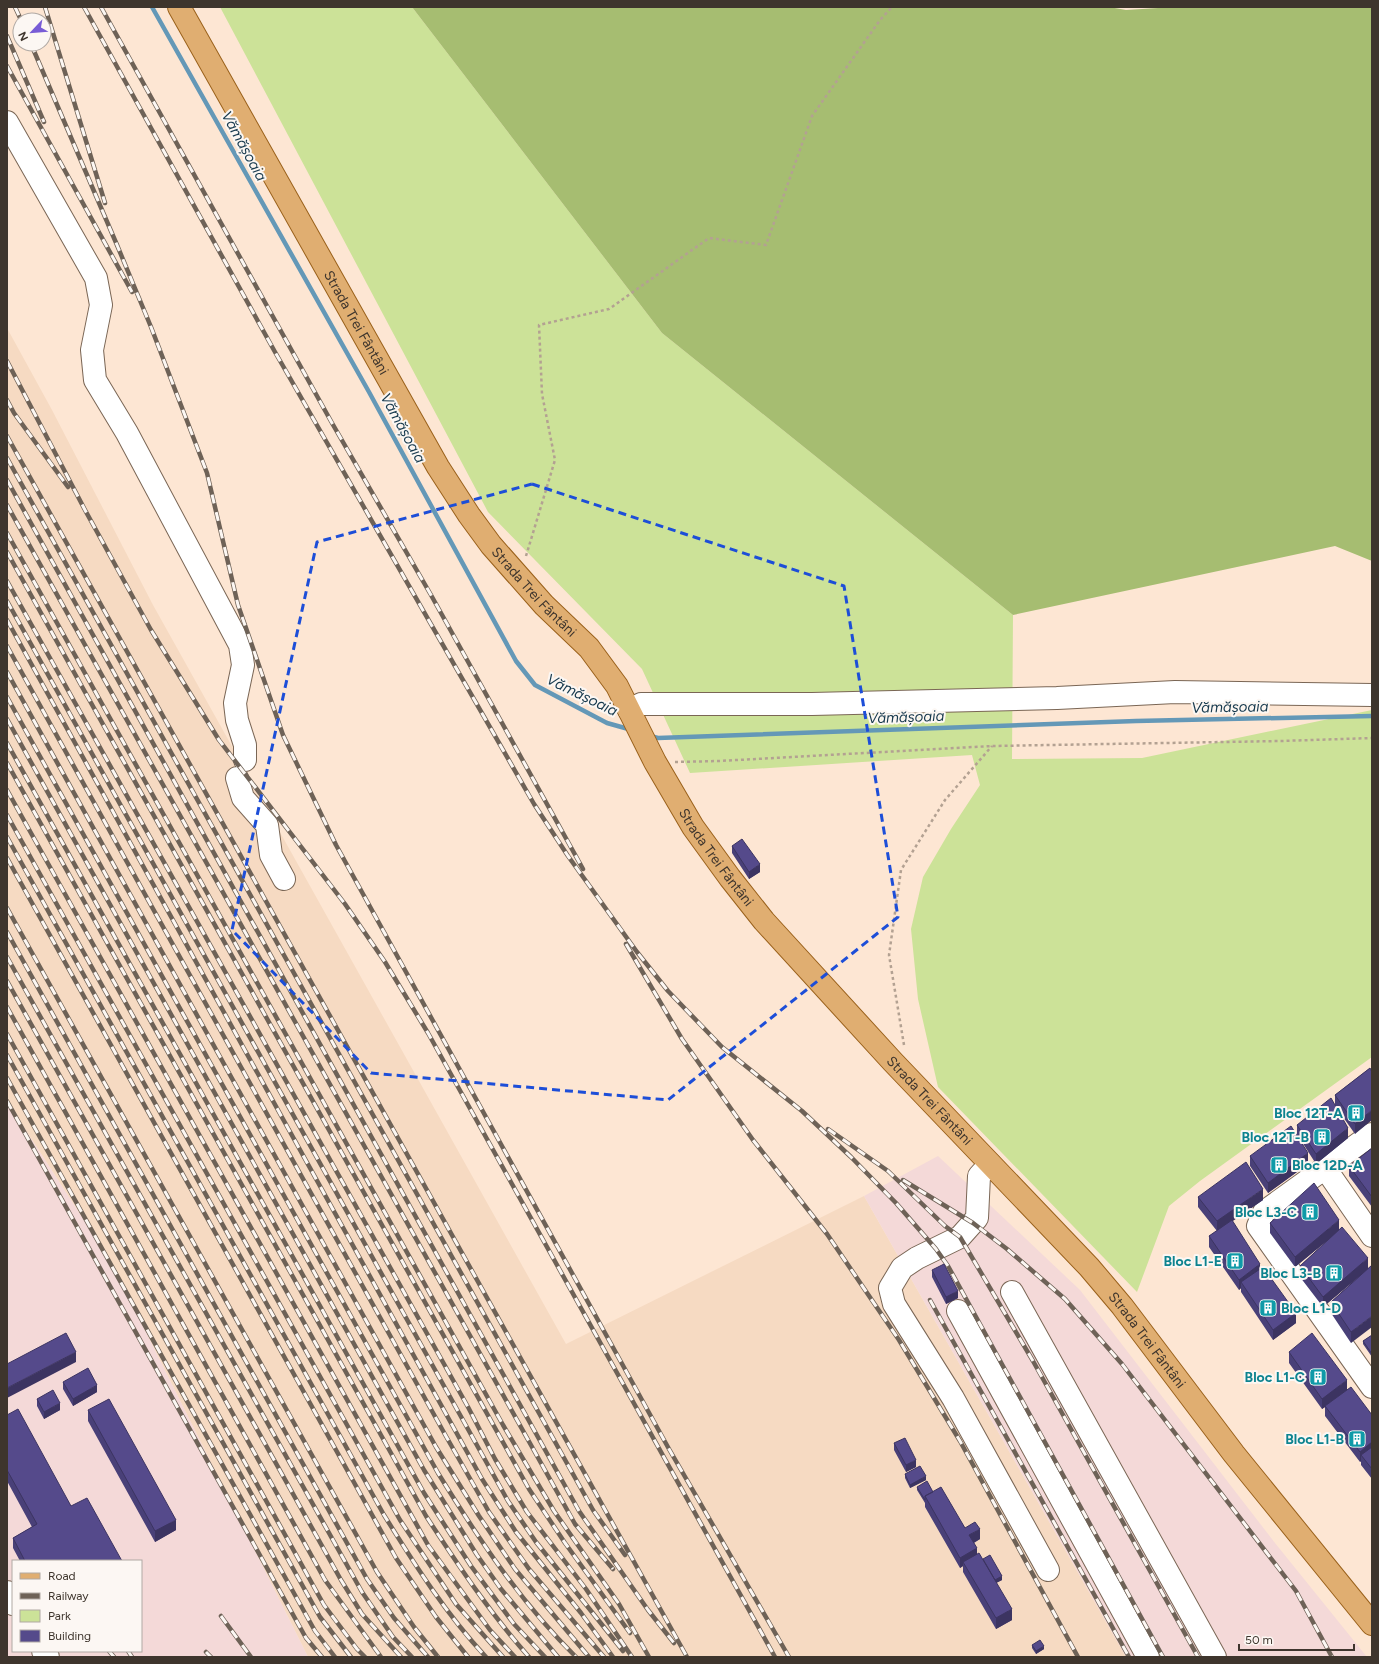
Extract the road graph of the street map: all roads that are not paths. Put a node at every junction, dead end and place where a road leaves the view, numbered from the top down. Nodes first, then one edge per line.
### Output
1 (179, 7) edge
2 (7, 122) edge
3 (1372, 695) edge
4 (631, 713) junction
5 (284, 879) dead end
6 (1372, 1134) edge
7 (990, 1164) junction
8 (1325, 1168) junction
9 (1372, 1236) edge
10 (1012, 1292) dead end
11 (958, 1311) dead end
12 (1372, 1387) edge
13 (1048, 1570) dead end
14 (7, 1592) edge
15 (12, 1602) edge
16 (1372, 1624) edge
17 (1148, 1657) edge
18 (1215, 1657) edge

1 - 4 main road, Strada Trei Fântâni
2 - 5 street
3 - 4 street
4 - 7 main road, Strada Trei Fântâni
6 - 8 street
7 - 13 street
7 - 16 main road, Strada Trei Fântâni
8 - 9 street
8 - 12 street
10 - 18 street
11 - 17 street
14 - 15 street

